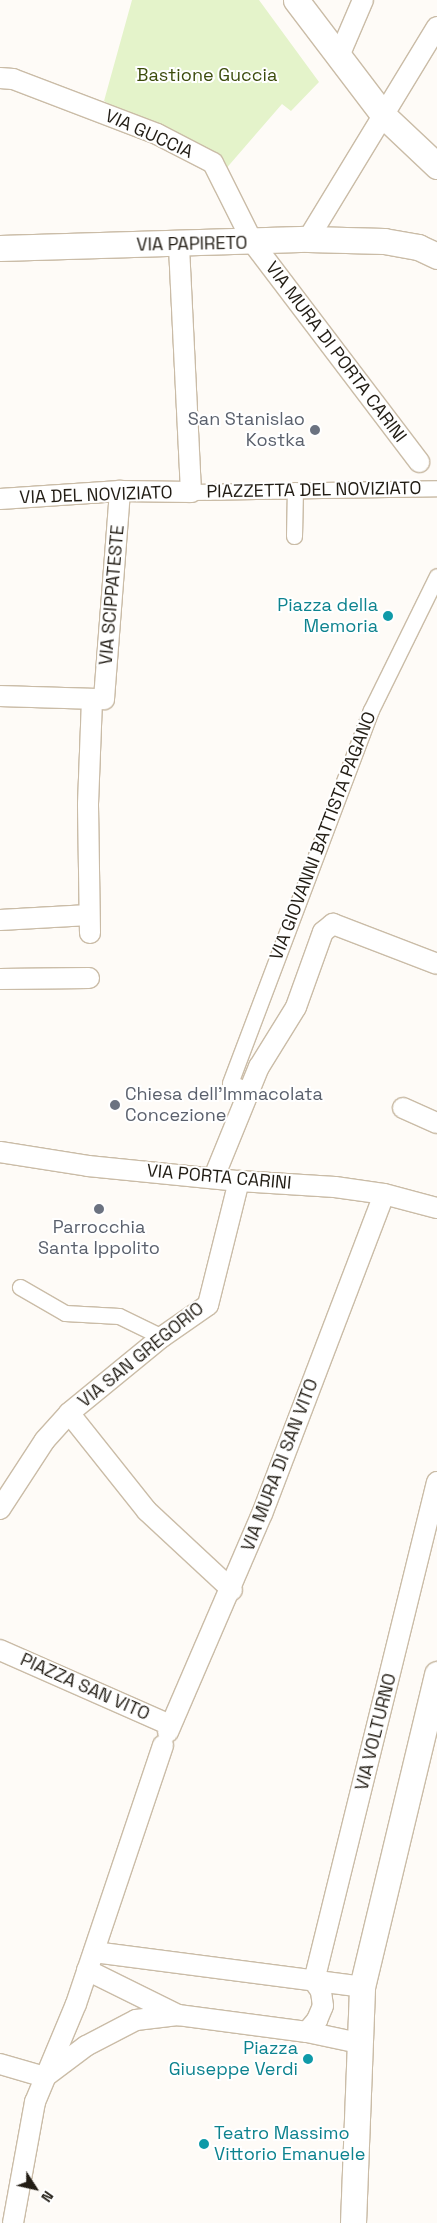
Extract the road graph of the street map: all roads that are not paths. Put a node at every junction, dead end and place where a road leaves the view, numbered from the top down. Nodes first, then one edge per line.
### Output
1 (296, 0) edge
2 (363, 0) edge
3 (437, 27) edge
4 (339, 56) junction
5 (0, 78) edge
6 (384, 116) junction
7 (437, 166) edge
8 (308, 239) junction
9 (253, 242) junction
10 (179, 244) junction
11 (0, 248) edge
12 (437, 256) edge
13 (419, 462) dead end
14 (437, 488) edge
15 (295, 490) junction
16 (120, 491) junction
17 (191, 492) junction
18 (0, 499) edge
19 (294, 536) dead end
20 (437, 576) edge
21 (0, 696) edge
22 (98, 700) junction
23 (0, 920) edge
24 (437, 964) edge
25 (89, 978) dead end
26 (0, 979) edge
27 (249, 1090) junction
28 (403, 1108) dead end
29 (437, 1123) edge
30 (0, 1152) edge
31 (214, 1177) junction
32 (239, 1181) junction
33 (384, 1194) junction
34 (437, 1208) edge
35 (20, 1287) dead end
36 (162, 1337) junction
37 (69, 1413) junction
38 (437, 1482) edge
39 (0, 1509) edge
40 (232, 1590) junction
41 (0, 1650) edge
42 (437, 1674) edge
43 (167, 1734) junction
44 (91, 1961) junction
45 (314, 1981) junction
46 (362, 1986) junction
47 (178, 2014) junction
48 (307, 2032) junction
49 (359, 2043) junction
50 (0, 2064) edge
51 (44, 2077) junction
52 (13, 2223) edge
53 (353, 2223) edge

1 - 4 street
2 - 4 street
3 - 6 street
4 - 6 street
5 - 9 street, VIA GUCCIA
6 - 7 street
6 - 8 street
8 - 9 street, VIA PAPIRETO
8 - 12 street, VIA PAPIRETO
9 - 10 street, VIA PAPIRETO
9 - 13 street, VIA MURA DI PORTA CARINI
10 - 11 street, VIA PAPIRETO
10 - 17 street
14 - 15 street, PIAZZETTA DEL NOVIZIATO
15 - 17 street, PIAZZETTA DEL NOVIZIATO
15 - 19 street
16 - 17 street, VIA DEL NOVIZIATO
16 - 18 street, VIA DEL NOVIZIATO
16 - 22 street, VIA SCIPPATESTE
20 - 27 street, VIA GIOVANNI BATTISTA PAGANO
21 - 22 street
22 - 23 street, VIA SCIPPATESTE
24 - 27 street, VIA GIOVANNI BATTISTA PAGANO
25 - 26 street
27 - 31 street, VIA GIOVANNI BATTISTA PAGANO
28 - 29 street
30 - 31 street, VIA PORTA CARINI
31 - 32 street, VIA PORTA CARINI
32 - 33 street, VIA PORTA CARINI
32 - 36 street, VIA SAN GREGORIO
33 - 34 street, VIA PORTA CARINI
33 - 40 street, VIA MURA DI SAN VITO
35 - 36 street
36 - 37 street, VIA SAN GREGORIO
37 - 39 street, VIA SAN GREGORIO
37 - 40 street
38 - 45 street, VIA VOLTURNO
40 - 43 street, VIA MURA DI SAN VITO
41 - 43 street, PIAZZA SAN VITO
42 - 46 street
43 - 44 street, VIA MURA DI SAN VITO
44 - 45 street
44 - 47 street
44 - 51 street, VIA MURA DI SAN VITO
45 - 46 street
45 - 48 street
46 - 49 street
47 - 48 street
47 - 51 street
48 - 49 street
49 - 53 street
50 - 51 street
51 - 52 street

